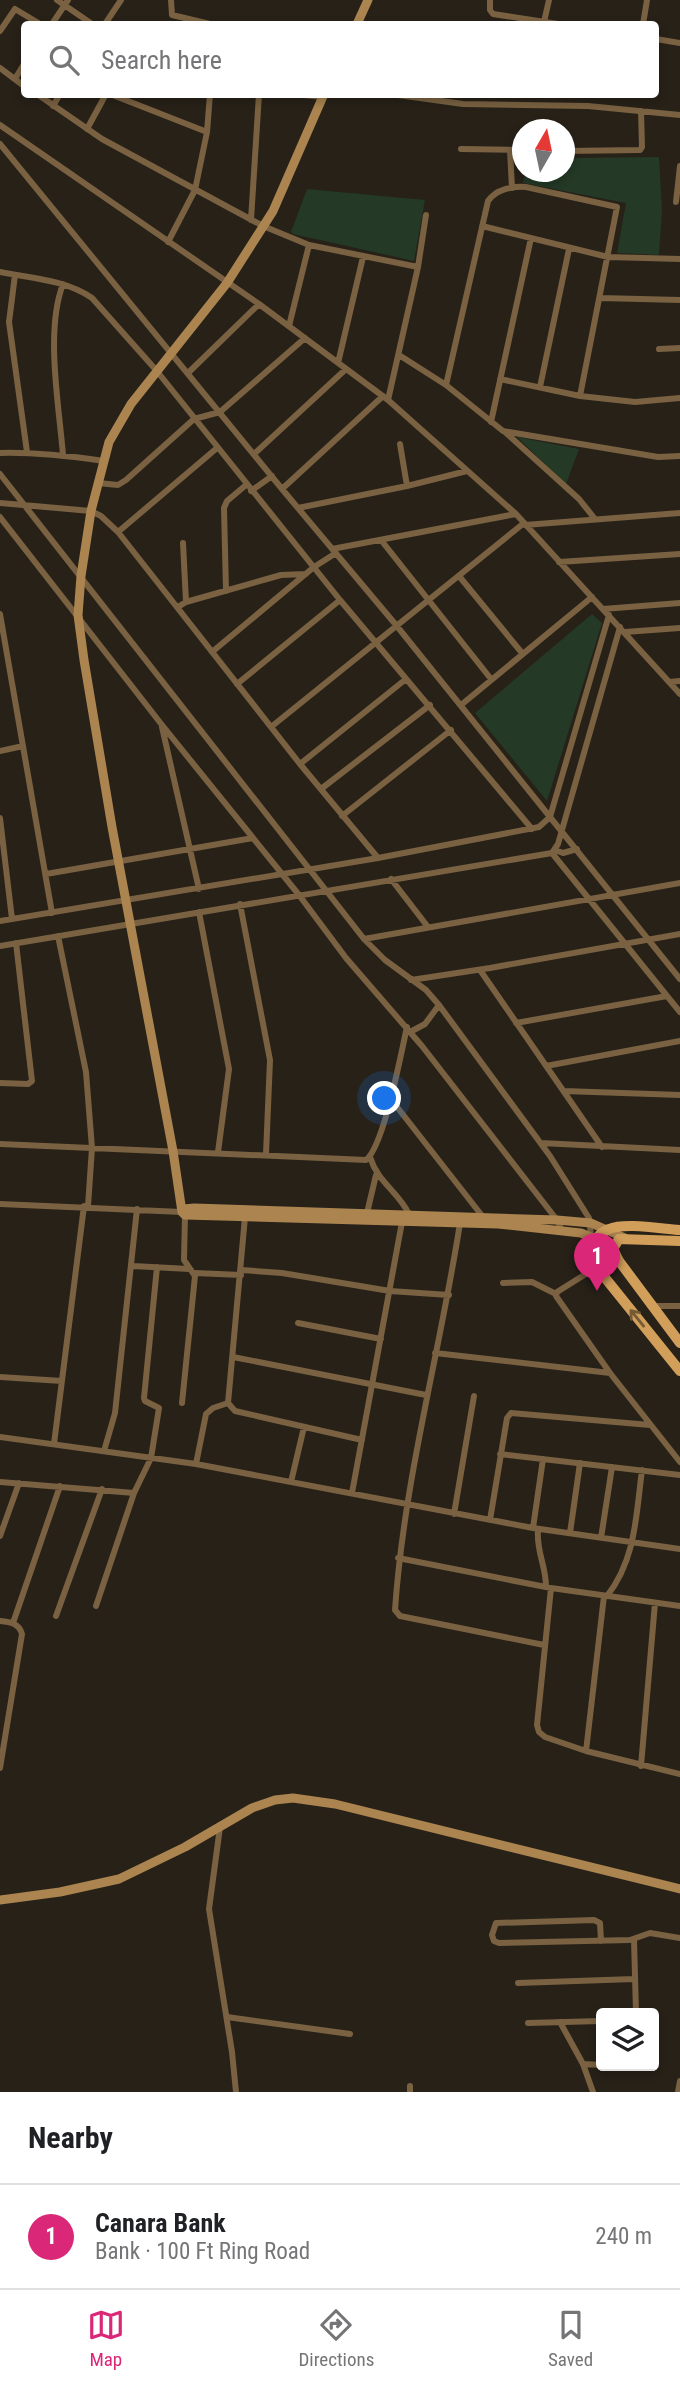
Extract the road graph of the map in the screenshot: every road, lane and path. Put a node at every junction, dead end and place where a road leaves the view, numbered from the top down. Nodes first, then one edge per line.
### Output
1 (57, 0) edge
2 (121, 0) edge
3 (171, 0) edge
4 (368, 0) edge
5 (490, 0) edge
6 (549, 0) edge
7 (647, 0) edge
8 (66, 3) edge
9 (35, 21) edge
10 (54, 21) edge
11 (88, 21) edge
12 (107, 21) edge
13 (198, 21) edge
14 (358, 21) edge
15 (538, 21) edge
16 (544, 21) edge
17 (644, 21) edge
18 (0, 31) edge
19 (659, 40) edge
20 (680, 44) edge
21 (0, 68) edge
22 (21, 69) edge
23 (15, 79) junction
24 (21, 84) edge
25 (42, 98) edge
26 (58, 98) edge
27 (106, 98) edge
28 (118, 98) edge
29 (210, 98) edge
30 (259, 98) edge
31 (322, 98) edge
32 (420, 98) edge
33 (53, 106) junction
34 (641, 111) junction
35 (680, 115) edge
36 (0, 125) edge
37 (88, 129) junction
38 (207, 132) junction
39 (0, 144) edge
40 (461, 149) dead end
41 (510, 150) joint
42 (575, 151) edge
43 (680, 166) edge
44 (512, 188) junction
45 (195, 190) junction
46 (676, 202) dead end
47 (426, 215) dead end
48 (251, 220) junction
49 (263, 226) junction
50 (482, 226) junction
51 (531, 238) junction
52 (168, 242) junction
53 (309, 245) junction
54 (569, 248) junction
55 (363, 257) junction
56 (608, 257) junction
57 (680, 259) edge
58 (418, 267) junction
59 (0, 272) edge
60 (15, 275) junction
61 (227, 283) junction
62 (63, 285) junction
63 (600, 298) junction
64 (680, 300) edge
65 (259, 304) junction
66 (289, 326) junction
67 (305, 338) junction
68 (680, 348) edge
69 (659, 349) dead end
70 (172, 352) junction
71 (399, 355) junction
72 (338, 363) junction
73 (346, 369) junction
74 (156, 370) junction
75 (188, 373) junction
76 (500, 379) junction
77 (446, 385) junction
78 (540, 387) junction
79 (580, 396) junction
80 (385, 398) junction
81 (680, 398) edge
82 (220, 412) junction
83 (194, 419) junction
84 (491, 422) junction
85 (503, 431) junction
86 (400, 444) dead end
87 (217, 448) junction
88 (27, 452) junction
89 (0, 453) edge
90 (254, 454) junction
91 (64, 455) junction
92 (680, 456) edge
93 (104, 461) junction
94 (467, 471) junction
95 (0, 474) edge
96 (272, 476) junction
97 (98, 483) junction
98 (407, 486) junction
99 (249, 488) junction
100 (282, 489) junction
101 (0, 503) edge
102 (27, 505) junction
103 (298, 508) junction
104 (91, 512) junction
105 (680, 513) edge
106 (516, 514) junction
107 (0, 517) edge
108 (595, 519) junction
109 (525, 524) junction
110 (118, 532) junction
111 (381, 540) junction
112 (183, 543) dead end
113 (334, 551) junction
114 (680, 554) edge
115 (559, 562) junction
116 (314, 567) junction
117 (306, 574) junction
118 (81, 576) junction
119 (459, 576) junction
120 (226, 590) junction
121 (592, 597) junction
122 (340, 600) junction
123 (427, 600) junction
124 (186, 602) junction
125 (680, 603) edge
126 (178, 607) junction
127 (603, 609) junction
128 (0, 614) edge
129 (78, 615) junction
130 (609, 615) junction
131 (396, 625) junction
132 (680, 628) edge
133 (622, 630) junction
134 (376, 642) junction
135 (212, 652) junction
136 (522, 653) junction
137 (406, 679) junction
138 (491, 679) junction
139 (680, 681) edge
140 (669, 682) junction
141 (237, 684) junction
142 (680, 694) edge
143 (430, 705) junction
144 (461, 705) junction
145 (162, 725) junction
146 (271, 727) junction
147 (451, 730) junction
148 (23, 746) junction
149 (0, 751) edge
150 (300, 764) junction
151 (321, 789) junction
152 (342, 816) junction
153 (550, 817) junction
154 (0, 818) edge
155 (561, 828) junction
156 (532, 829) junction
157 (253, 838) junction
158 (577, 849) junction
159 (189, 850) junction
160 (553, 851) junction
161 (378, 858) junction
162 (118, 861) junction
163 (309, 870) junction
164 (46, 874) junction
165 (282, 875) junction
166 (391, 879) junction
167 (680, 883) edge
168 (199, 889) junction
169 (324, 890) junction
170 (299, 895) junction
171 (613, 896) junction
172 (589, 899) junction
173 (126, 902) junction
174 (240, 904) junction
175 (199, 912) junction
176 (52, 914) junction
177 (12, 919) junction
178 (0, 921) edge
179 (131, 925) junction
180 (428, 927) junction
181 (680, 934) edge
182 (58, 936) junction
183 (648, 938) junction
184 (364, 939) junction
185 (16, 943) junction
186 (626, 943) junction
187 (0, 946) edge
188 (480, 970) junction
189 (411, 979) junction
190 (680, 979) edge
191 (667, 996) junction
192 (439, 1004) junction
193 (680, 1012) edge
194 (516, 1023) junction
195 (409, 1029) junction
196 (680, 1041) edge
197 (546, 1066) junction
198 (0, 1083) edge
199 (564, 1091) junction
200 (680, 1094) edge
201 (390, 1098) junction
202 (541, 1143) junction
203 (0, 1144) edge
204 (602, 1147) junction
205 (92, 1148) junction
206 (680, 1150) edge
207 (173, 1151) junction
208 (218, 1152) junction
209 (266, 1154) junction
210 (370, 1157) junction
211 (376, 1175) junction
212 (0, 1204) edge
213 (86, 1206) junction
214 (138, 1209) junction
215 (367, 1213) junction
216 (184, 1214) junction
217 (245, 1217) junction
218 (484, 1217) junction
219 (405, 1218) junction
220 (557, 1220) junction
221 (460, 1223) junction
222 (591, 1223) junction
223 (608, 1229) junction
224 (562, 1230) junction
225 (680, 1230) edge
226 (594, 1237) junction
227 (625, 1238) junction
228 (680, 1241) edge
229 (613, 1246) junction
230 (133, 1266) junction
231 (157, 1267) junction
232 (597, 1268) junction
233 (192, 1271) junction
234 (242, 1273) junction
235 (503, 1283) dead end
236 (390, 1291) junction
237 (556, 1294) junction
238 (449, 1295) junction
239 (652, 1306) junction
240 (680, 1306) edge
241 (298, 1323) dead end
242 (381, 1339) junction
243 (680, 1343) edge
244 (435, 1353) junction
245 (233, 1357) junction
246 (680, 1371) edge
247 (610, 1373) junction
248 (0, 1377) edge
249 (62, 1381) junction
250 (373, 1385) junction
251 (426, 1395) junction
252 (474, 1396) dead end
253 (183, 1403) dead end
254 (228, 1403) junction
255 (650, 1425) junction
256 (304, 1427) junction
257 (0, 1437) edge
258 (362, 1440) junction
259 (54, 1444) junction
260 (104, 1451) junction
261 (500, 1454) junction
262 (151, 1458) junction
263 (543, 1459) junction
264 (680, 1462) edge
265 (579, 1463) junction
266 (196, 1464) junction
267 (612, 1467) junction
268 (642, 1470) junction
269 (680, 1475) edge
270 (0, 1482) edge
271 (291, 1482) junction
272 (19, 1483) junction
273 (60, 1486) junction
274 (102, 1489) junction
275 (134, 1493) junction
276 (352, 1493) junction
277 (407, 1504) junction
278 (454, 1514) junction
279 (490, 1520) junction
280 (536, 1528) junction
281 (570, 1533) junction
282 (0, 1536) edge
283 (601, 1538) junction
284 (633, 1542) junction
285 (680, 1549) edge
286 (398, 1558) junction
287 (548, 1588) junction
288 (606, 1596) junction
289 (655, 1602) junction
290 (96, 1606) dead end
291 (680, 1606) edge
292 (56, 1616) dead end
293 (0, 1621) edge
294 (13, 1623) junction
295 (544, 1645) junction
296 (586, 1751) junction
297 (641, 1766) junction
298 (0, 1768) edge
299 (680, 1774) edge
300 (220, 1825) junction
301 (680, 1889) edge
302 (0, 1900) edge
303 (680, 1938) edge
304 (634, 1939) junction
305 (601, 1941) junction
306 (635, 1979) junction
307 (518, 1983) dead end
308 (636, 2008) edge
309 (227, 2017) junction
310 (596, 2021) edge
311 (560, 2022) junction
312 (528, 2023) dead end
313 (350, 2034) dead end
314 (583, 2064) junction
315 (596, 2065) edge
316 (680, 2081) edge
317 (236, 2092) edge
318 (593, 2092) edge
319 (678, 2092) edge

1 - 8 street
2 - 12 street
3 - 13 street
4 - 14 main road
5 - 15 street
6 - 16 street
7 - 17 street
8 - 10 street
8 - 11 street
9 - 18 street
19 - 20 street
21 - 23 street
22 - 23 street
23 - 24 street
25 - 33 street
26 - 33 street
27 - 37 street
28 - 38 street
29 - 38 street
30 - 48 street
31 - 49 main road
32 - 34 street
33 - 37 street
34 - 35 street
34 - 42 street
36 - 52 street
37 - 45 street
38 - 45 street
39 - 70 street
40 - 41 street
41 - 44 street
43 - 46 street
44 - 50 street
44 - 56 street
45 - 48 street
45 - 52 street
47 - 58 street
48 - 49 street
49 - 53 street
49 - 61 main road
50 - 51 street
50 - 77 street
51 - 54 street
51 - 76 street
52 - 61 street
53 - 55 street
53 - 66 street
54 - 56 street
54 - 78 street
55 - 58 street
55 - 72 street
56 - 57 street
56 - 63 street
58 - 71 street
59 - 60 street
60 - 62 street
60 - 88 street
61 - 65 street
61 - 70 main road
62 - 74 street
62 - 91 street
63 - 64 street
63 - 79 street
65 - 66 street
65 - 75 street
66 - 67 street
67 - 72 street
67 - 82 street
68 - 69 street
70 - 74 main road
70 - 75 street
71 - 77 street
71 - 80 street
72 - 73 street
73 - 80 street
73 - 90 street
74 - 83 street
74 - 93 main road
75 - 82 street
76 - 78 street
76 - 84 street
77 - 84 street
78 - 79 street
79 - 81 street
80 - 94 street
80 - 100 street
82 - 83 street
82 - 90 street
83 - 87 street
83 - 97 street
84 - 85 street
85 - 92 street
85 - 108 street
86 - 98 street
87 - 99 street
87 - 110 street
88 - 89 street
88 - 91 street
90 - 96 street
91 - 93 street
93 - 97 main road
94 - 98 street
94 - 106 street
95 - 102 street
96 - 99 street
96 - 100 street
97 - 104 main road
98 - 103 street
99 - 116 street
99 - 120 street
100 - 103 street
101 - 102 street
102 - 104 street
102 - 118 street
103 - 113 street
104 - 110 street
104 - 118 main road
105 - 108 street
106 - 109 street
106 - 111 street
107 - 129 street
108 - 109 street
109 - 115 street
109 - 119 street
110 - 126 street
111 - 113 street
111 - 123 street
112 - 124 street
113 - 116 street
113 - 131 street
114 - 115 street
115 - 121 street
116 - 117 street
116 - 122 street
117 - 120 street
117 - 135 street
118 - 129 main road
118 - 163 street
119 - 123 street
119 - 136 street
120 - 124 street
121 - 127 street
121 - 136 street
122 - 134 street
122 - 141 street
123 - 131 street
123 - 138 street
124 - 126 street
125 - 127 street
126 - 135 street
127 - 130 street
128 - 148 street
129 - 145 street
129 - 162 main road
130 - 133 street
130 - 153 street
131 - 134 street
131 - 144 street
132 - 133 street
133 - 140 street
133 - 155 street
134 - 137 street
134 - 146 street
135 - 141 street
136 - 138 street
137 - 143 street
137 - 150 street
138 - 144 street
139 - 140 street
140 - 142 street
141 - 146 street
143 - 147 street
143 - 151 street
144 - 153 street
145 - 157 street
145 - 159 street
146 - 150 street
147 - 152 street
147 - 156 street
148 - 149 street
148 - 164 street
150 - 151 street
151 - 152 street
152 - 161 street
153 - 155 street
153 - 156 street
154 - 177 street
155 - 158 street
155 - 160 street
156 - 161 street
157 - 159 street
157 - 165 street
158 - 160 street
158 - 171 street
159 - 162 street
159 - 168 street
160 - 166 street
160 - 172 street
161 - 163 street
162 - 164 street
162 - 173 main road
163 - 165 street
163 - 169 street
164 - 176 street
165 - 168 street
165 - 170 street
166 - 169 street
166 - 180 street
167 - 171 street
168 - 173 street
169 - 170 street
169 - 184 street
170 - 174 street
170 - 195 street
171 - 172 street
171 - 183 street
172 - 180 street
172 - 186 street
173 - 176 street
173 - 179 main road
174 - 175 street
174 - 209 street
175 - 179 street
175 - 208 street
176 - 177 street
177 - 178 street
179 - 182 street
179 - 207 main road
180 - 184 street
181 - 183 street
182 - 185 street
182 - 205 street
183 - 186 street
183 - 190 street
184 - 189 street
185 - 187 street
185 - 198 street
186 - 188 street
186 - 191 street
188 - 189 street
188 - 194 street
189 - 192 street
191 - 193 street
191 - 194 street
192 - 195 street
192 - 202 street
194 - 197 street
195 - 201 street
195 - 220 street
196 - 197 street
197 - 199 street
199 - 200 street
199 - 204 street
201 - 210 street
201 - 218 street
202 - 204 street
202 - 222 street
203 - 205 street
204 - 206 street
205 - 207 street
205 - 213 street
207 - 208 street
207 - 216 main road
208 - 209 street
209 - 210 street
210 - 211 street
211 - 215 street
211 - 219 street
212 - 213 street
213 - 214 street
213 - 249 street
214 - 216 street
214 - 230 street
215 - 216 main road
215 - 219 main road
216 - 217 main road
216 - 233 street
217 - 219 main road
217 - 234 street
218 - 219 main road
218 - 220 main road
219 - 221 main road
219 - 236 street
220 - 222 main road
220 - 224 street
221 - 224 main road
221 - 238 street
222 - 223 main road
222 - 226 street
223 - 225 main road
223 - 226 main road
223 - 227 main road
224 - 226 main road
226 - 229 main road
226 - 232 main road
227 - 228 main road
227 - 229 main road
229 - 239 main road
230 - 231 street
230 - 260 street
231 - 233 street
231 - 262 street
232 - 237 street
246 -> 232 main road
233 - 234 street
233 - 253 street
234 - 236 street
234 - 245 street
235 - 237 street
236 - 238 street
236 - 242 street
237 - 247 street
238 - 244 street
239 - 240 street
239 - 243 main road
241 - 242 street
242 - 250 street
244 - 247 street
244 - 251 street
245 - 250 street
245 - 254 street
247 - 255 street
248 - 249 street
249 - 259 street
250 - 251 street
250 - 258 street
251 - 277 street
252 - 278 street
254 - 256 street
254 - 266 street
255 - 261 street
255 - 264 street
256 - 258 street
256 - 271 street
257 - 259 street
258 - 276 street
259 - 260 street
260 - 262 street
261 - 263 street
261 - 279 street
262 - 266 street
262 - 275 street
263 - 265 street
263 - 280 street
265 - 267 street
265 - 281 street
266 - 271 street
267 - 268 street
267 - 283 street
268 - 269 street
268 - 284 street
270 - 272 street
271 - 276 street
272 - 273 street
272 - 282 street
273 - 274 street
273 - 294 street
274 - 275 street
274 - 292 street
275 - 290 street
276 - 277 street
277 - 278 street
277 - 286 street
278 - 279 street
279 - 280 street
280 - 281 street
280 - 287 street
281 - 283 street
283 - 284 street
284 - 285 street
284 - 288 street
286 - 287 street
286 - 295 street
287 - 288 street
287 - 295 street
288 - 289 street
288 - 296 street
289 - 291 street
289 - 297 street
293 - 294 street
294 - 298 street
295 - 296 street
296 - 297 street
297 - 299 street
300 - 301 main road
300 - 302 main road
300 - 309 street
303 - 304 street
304 - 305 street
304 - 306 street
305 - 305 street
306 - 307 street
306 - 308 street
309 - 313 street
309 - 317 street
310 - 311 street
311 - 312 street
311 - 314 street
314 - 315 street
314 - 318 street
316 - 319 street

